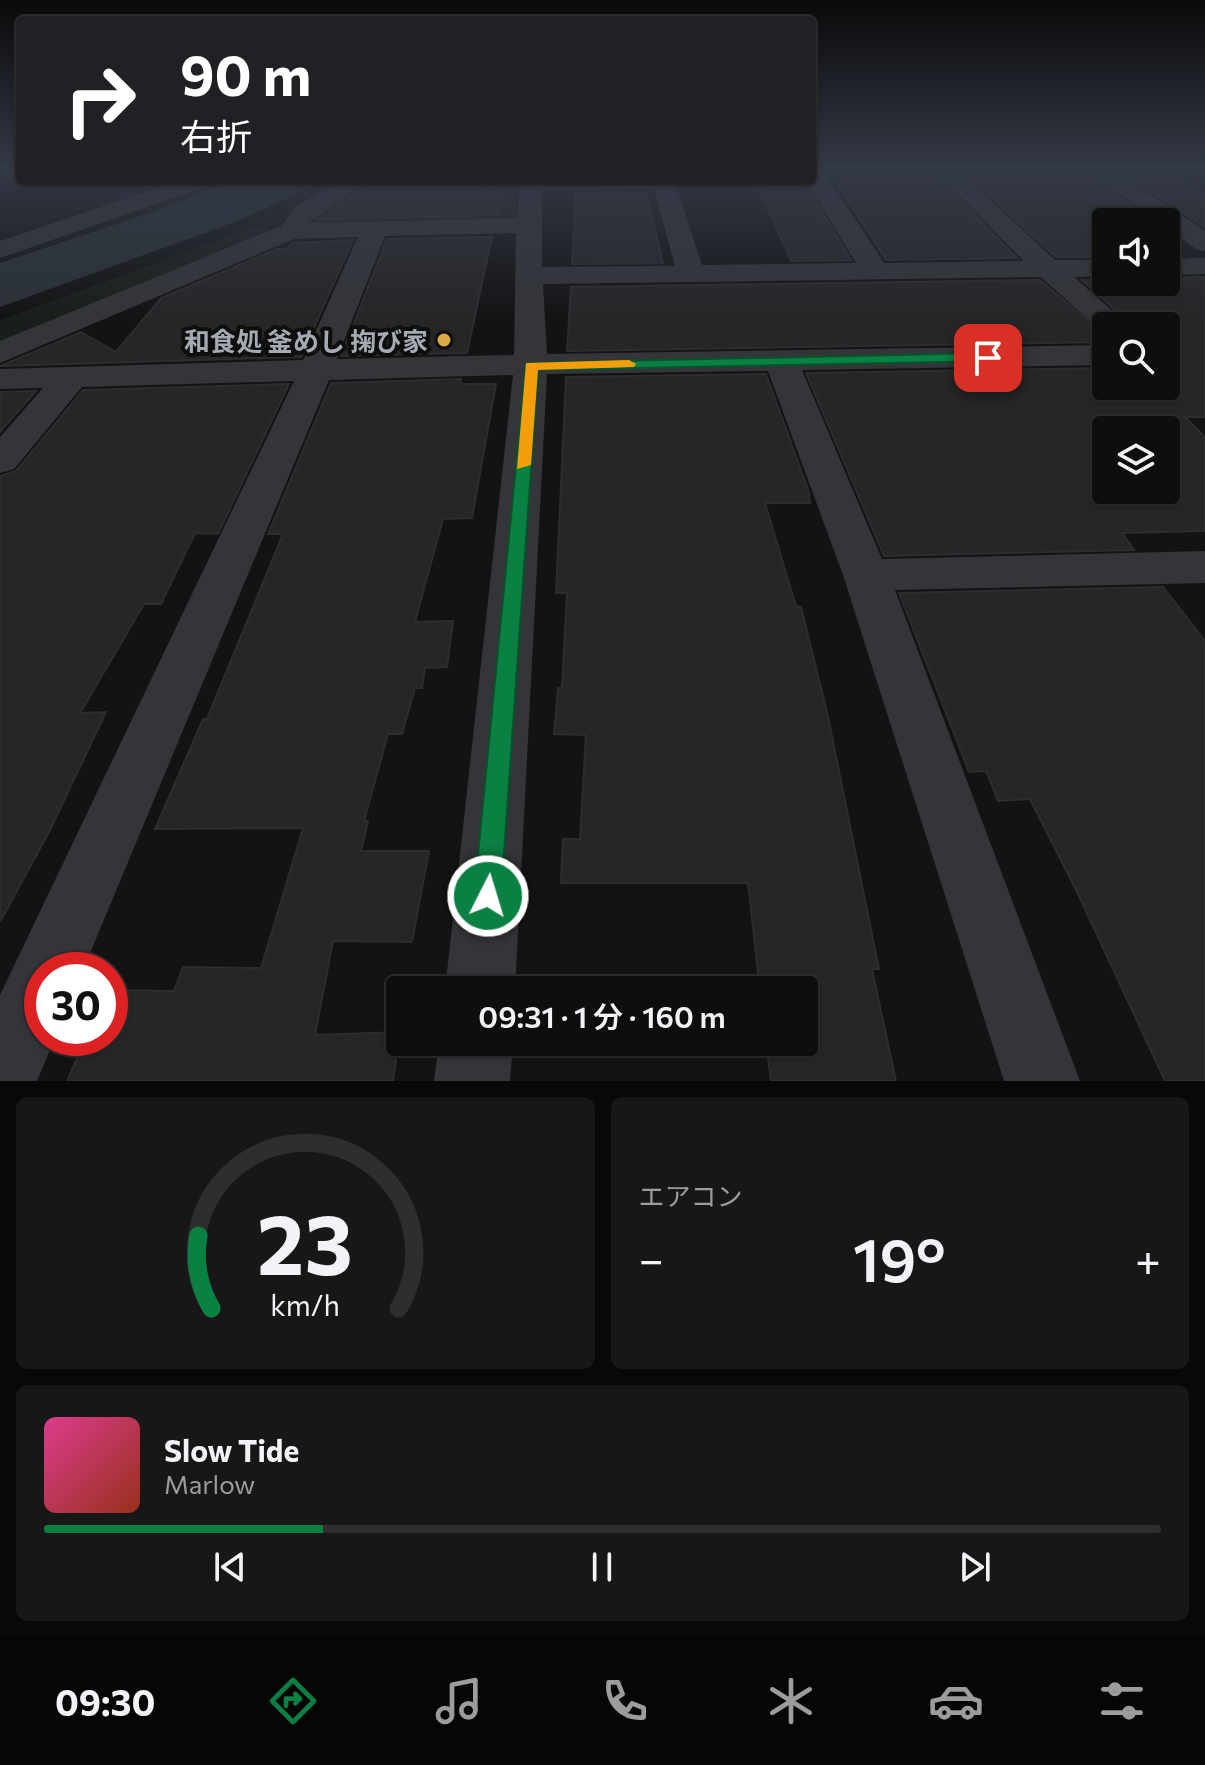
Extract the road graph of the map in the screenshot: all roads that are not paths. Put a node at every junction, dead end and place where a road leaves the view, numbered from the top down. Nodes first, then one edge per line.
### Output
1 (82, 218) edge
2 (299, 218) edge
3 (528, 218) edge
4 (675, 218) edge
5 (842, 218) edge
6 (995, 218) edge
7 (1170, 218) edge
8 (528, 225) junction
9 (375, 228) junction
10 (290, 231) junction
11 (1205, 243) edge
12 (0, 250) edge
13 (1205, 266) edge
14 (1180, 267) edge
15 (1092, 268) edge
16 (1048, 269) junction
17 (875, 271) junction
18 (691, 274) junction
19 (528, 276) junction
20 (1098, 312) edge
21 (0, 353) edge
22 (1092, 355) edge
23 (782, 362) junction
24 (531, 366) junction
25 (315, 372) junction
26 (71, 378) junction
27 (0, 379) edge
28 (0, 461) edge
29 (866, 575) junction
30 (1200, 577) edge
31 (56, 952) edge
32 (481, 976) edge
33 (24, 1025) edge
34 (475, 1056) edge
35 (0, 1079) edge
36 (472, 1081) edge
37 (1042, 1081) edge

1 - 12 street
2 - 10 street
3 - 8 street
4 - 18 street
5 - 17 street
6 - 16 street
7 - 11 street
8 - 9 street
8 - 19 street
9 - 10 street
9 - 25 street
10 - 21 street
13 - 14 street
15 - 16 street
16 - 17 street
16 - 20 street
17 - 18 street
18 - 19 street
19 - 24 street
22 - 23 street
23 - 24 street
23 - 29 street
24 - 25 street
24 - 32 street
25 - 26 street
25 - 31 street
26 - 27 street
26 - 28 street
29 - 30 street
29 - 37 street
33 - 35 street
34 - 36 street

